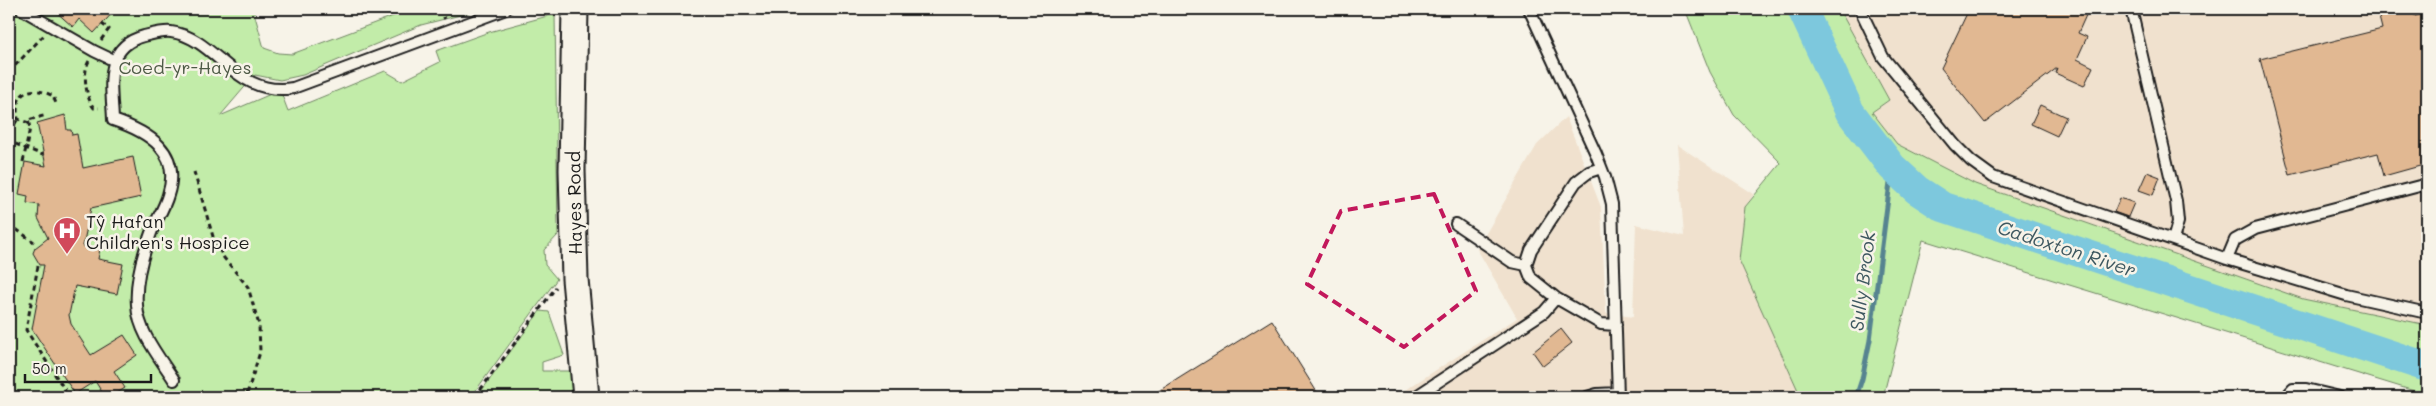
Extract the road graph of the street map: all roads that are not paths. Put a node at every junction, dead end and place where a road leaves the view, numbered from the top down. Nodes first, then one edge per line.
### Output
1 (21, 9) edge
2 (506, 9) edge
3 (575, 9) edge
4 (1529, 9) edge
5 (1860, 9) edge
6 (2131, 9) edge
7 (115, 61) junction
8 (1601, 168) junction
9 (2427, 184) edge
10 (1456, 224) dead end
11 (2173, 240) junction
12 (2227, 259) junction
13 (1526, 265) junction
14 (1556, 298) junction
15 (2427, 313) edge
16 (1616, 326) junction
17 (174, 380) dead end
18 (1618, 395) edge
19 (586, 397) edge
20 (1415, 397) edge
21 (1586, 397) edge
22 (2286, 397) edge
23 (2340, 397) edge

1 - 7 lane
2 - 7 lane
3 - 19 street, Hayes Road
4 - 8 lane
5 - 11 lane
6 - 11 lane
7 - 17 lane
8 - 13 lane
8 - 16 lane
9 - 12 lane
10 - 13 lane
11 - 12 lane
12 - 15 lane
13 - 14 lane
14 - 16 lane
14 - 20 lane
16 - 18 lane
18 - 21 lane
22 - 23 lane

